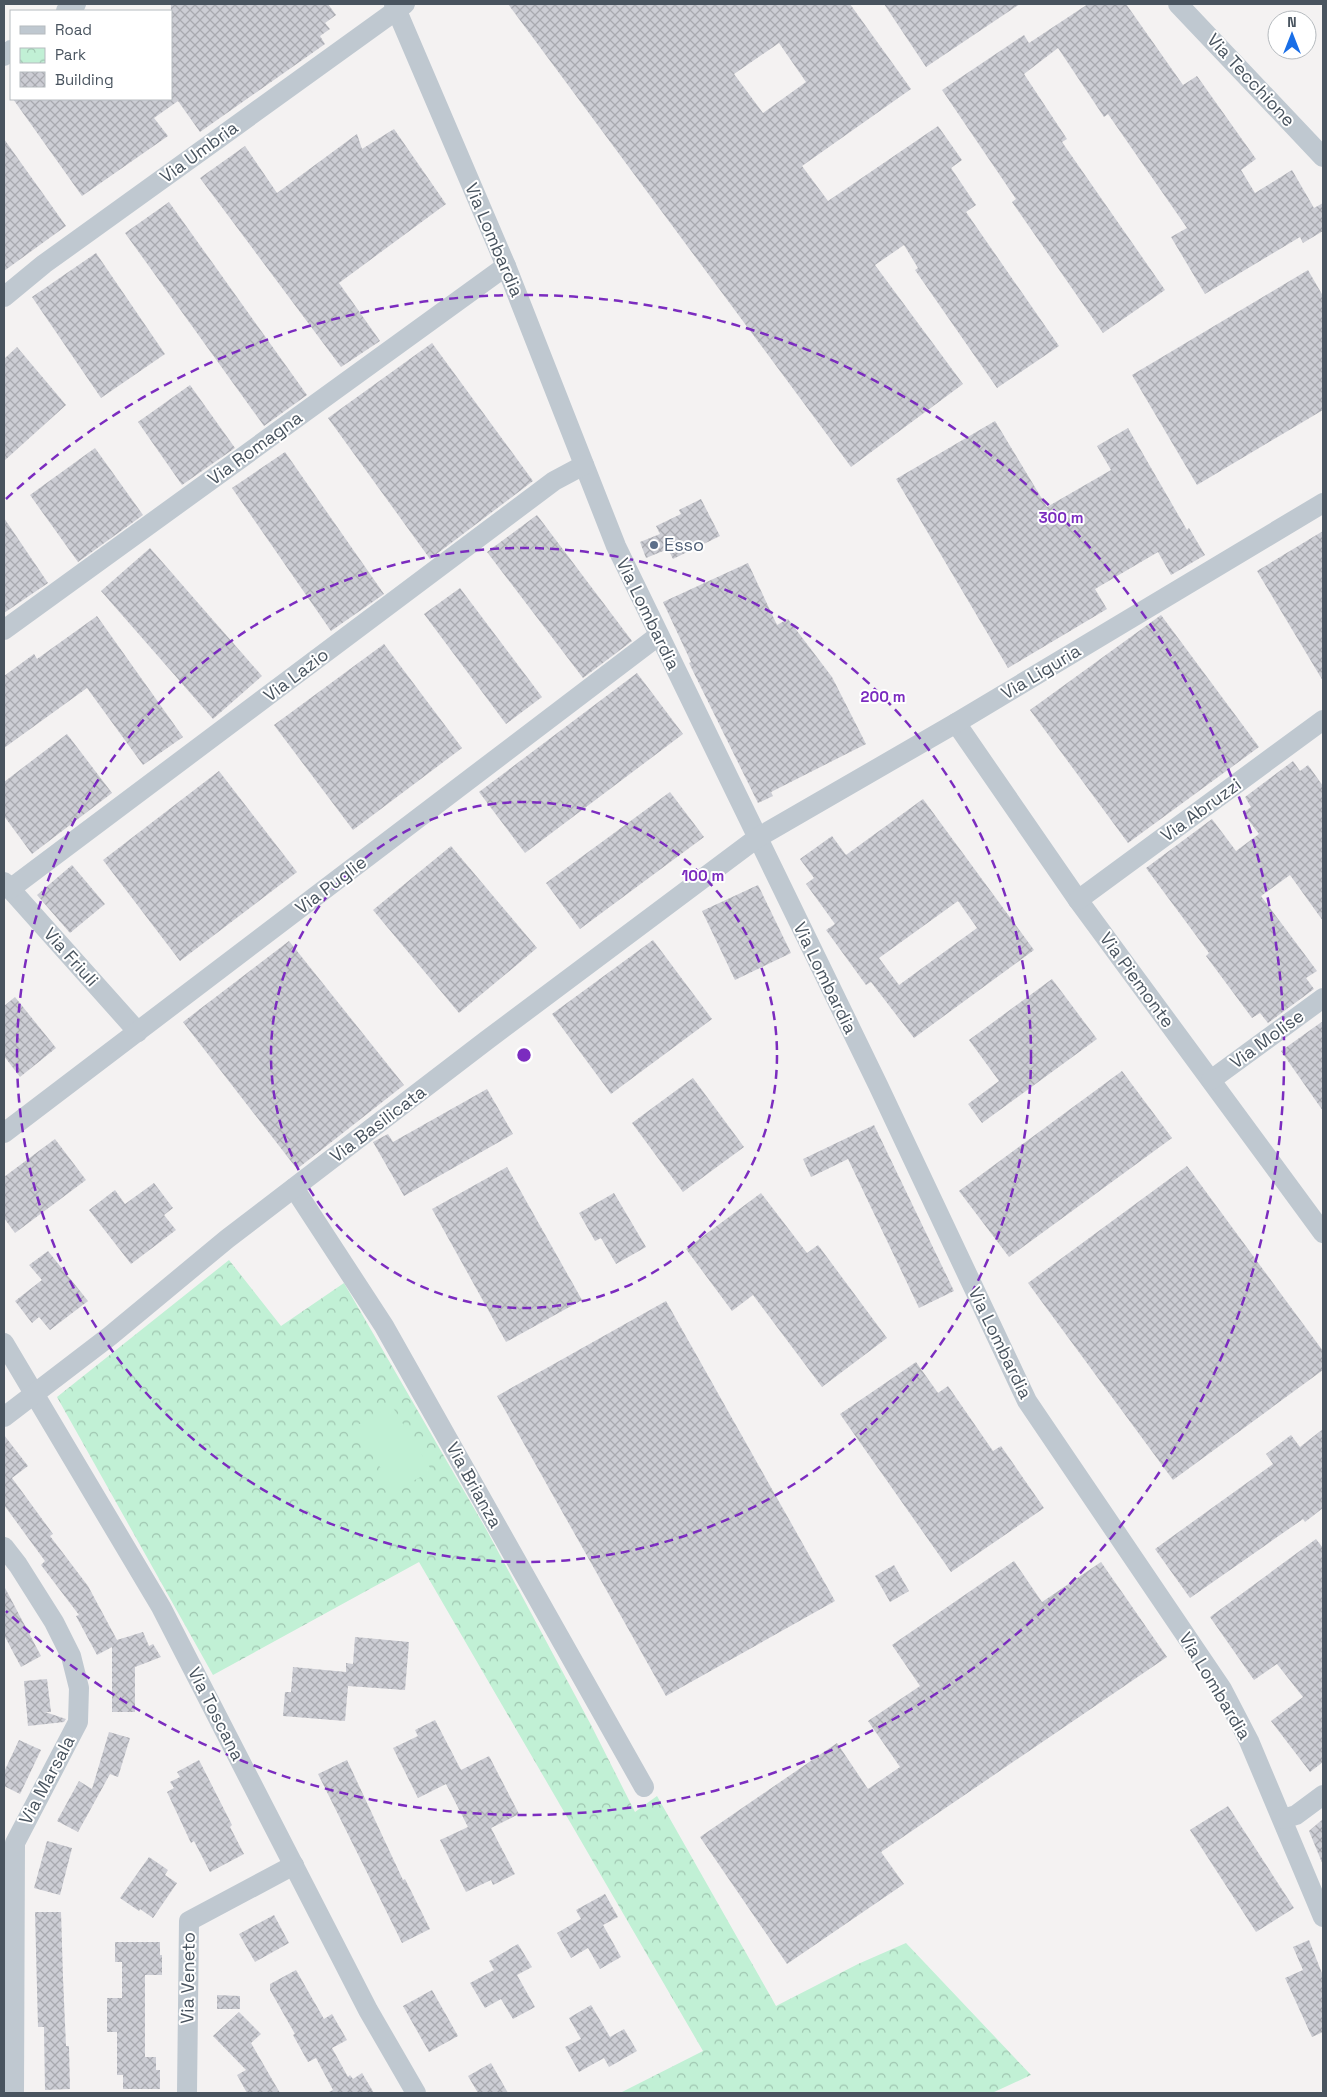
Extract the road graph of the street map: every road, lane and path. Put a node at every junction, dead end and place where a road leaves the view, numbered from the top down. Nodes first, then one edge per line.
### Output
1 (1178, 4) edge
2 (398, 6) edge
3 (1323, 157) edge
4 (506, 266) junction
5 (4, 297) edge
6 (584, 465) junction
7 (1323, 503) edge
8 (4, 630) edge
9 (658, 636) junction
10 (1323, 720) edge
11 (956, 723) junction
12 (757, 838) junction
13 (7, 885) edge
14 (1078, 900) junction
15 (1323, 998) edge
16 (138, 1032) junction
17 (1211, 1080) junction
18 (4, 1133) edge
19 (294, 1188) junction
20 (1323, 1234) edge
21 (4, 1342) edge
22 (35, 1393) junction
23 (4, 1417) edge
24 (4, 1547) edge
25 (644, 1787) dead end
26 (1323, 1795) edge
27 (1283, 1820) junction
28 (9, 1842) edge
29 (294, 1865) junction
30 (1323, 1917) edge
31 (9, 1973) edge
32 (188, 2090) edge
33 (14, 2093) edge
34 (416, 2093) edge

1 - 3 street, Via Tecchione
2 - 4 street, Via Lombardia
2 - 5 street, Via Umbria
4 - 6 street, Via Lombardia
4 - 8 street, Via Romagna
6 - 9 street, Via Lombardia
6 - 13 street, Via Lazio
7 - 11 street, Via Liguria
9 - 12 street, Via Lombardia
9 - 16 street, Via Puglie
10 - 14 street, Via Abruzzi
11 - 12 street, Via Liguria
11 - 14 street, Via Piemonte
12 - 19 street, Via Basilicata
12 - 27 street, Via Lombardia
13 - 16 street, Via Friuli
14 - 17 street, Via Piemonte
15 - 17 street, Via Molise
16 - 18 street, Via Puglie
17 - 20 street, Via Piemonte
19 - 22 street, Via Basilicata
19 - 25 street, Via Brianza
21 - 22 street, Via Toscana
22 - 23 street, Via Basilicata
22 - 29 street, Via Toscana
24 - 28 street, Via Marsala
26 - 27 street
27 - 30 street, Via Lombardia
28 - 31 street, Via Marsala
29 - 32 street, Via Veneto
29 - 34 street, Via Toscana
31 - 33 street, Via Marsala

